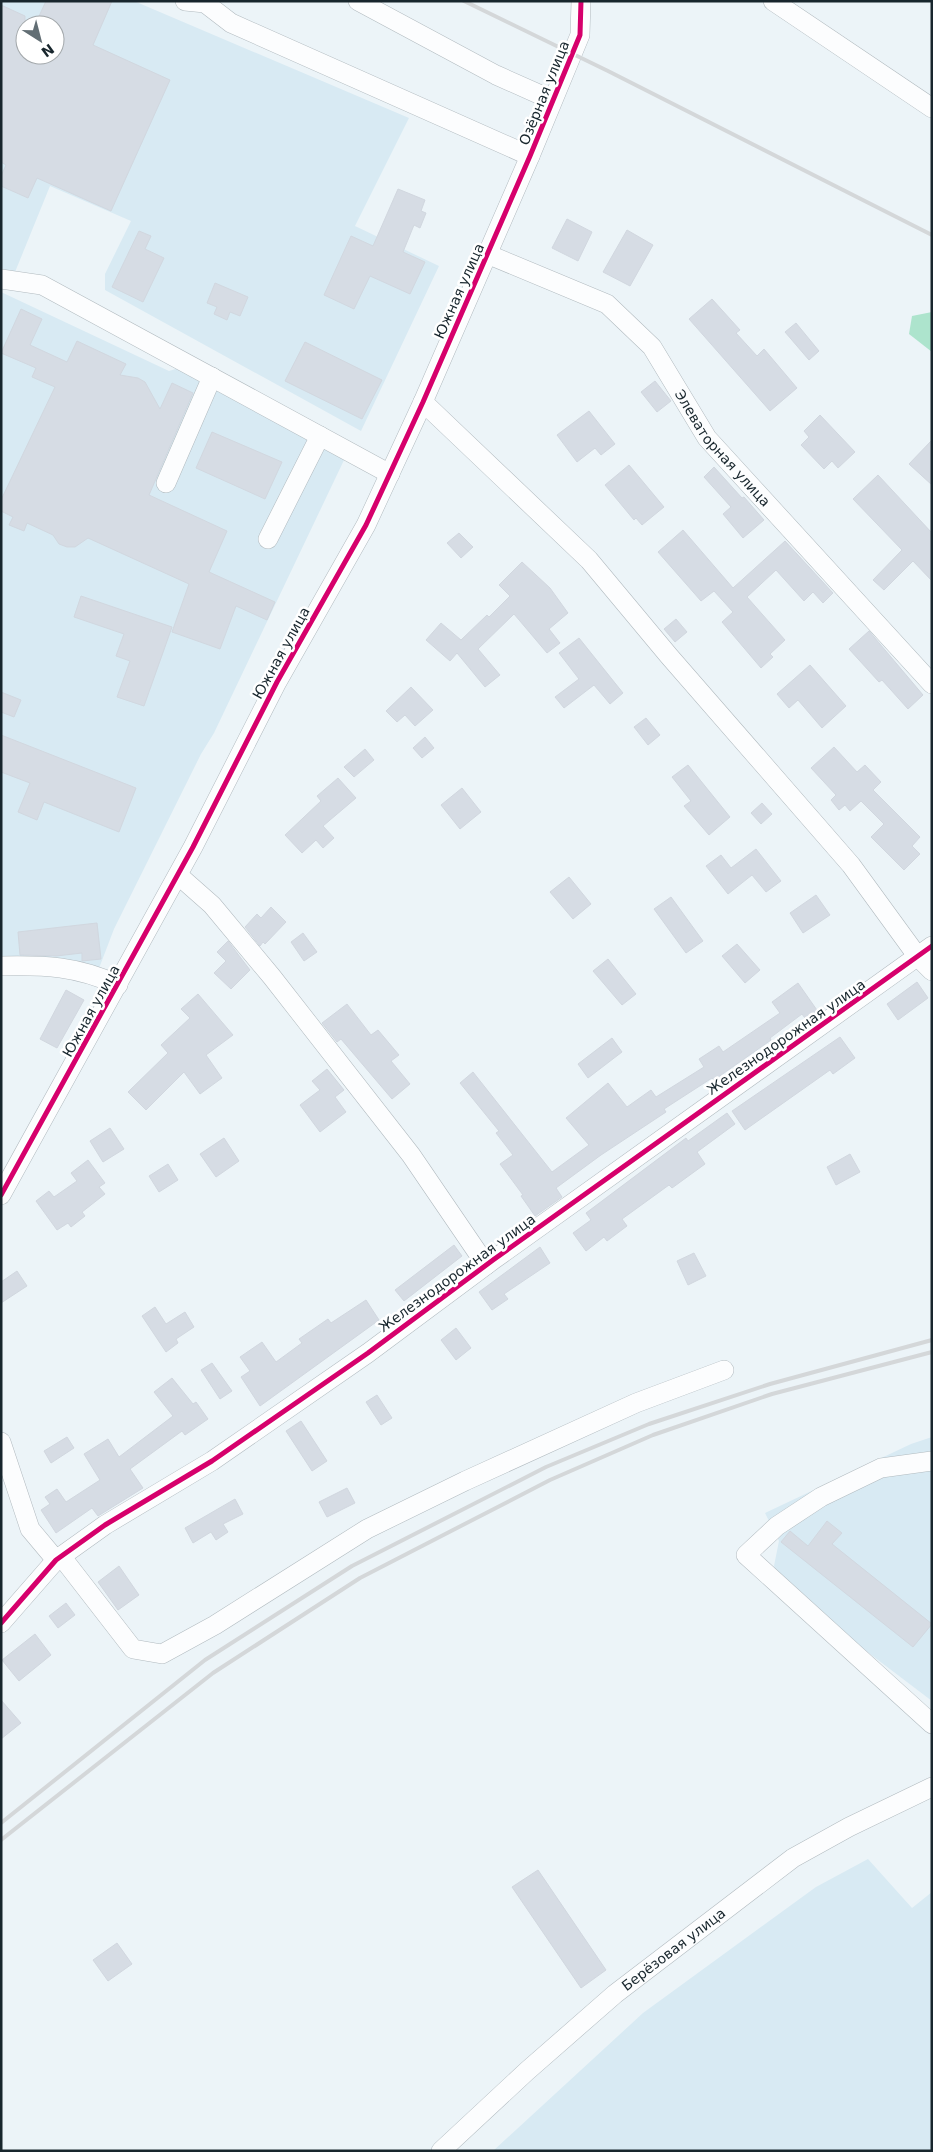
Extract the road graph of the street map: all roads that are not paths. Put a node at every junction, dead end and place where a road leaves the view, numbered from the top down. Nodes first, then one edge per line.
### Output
1 (185, 1) edge
2 (358, 1) edge
3 (581, 1) edge
4 (773, 1) edge
5 (552, 100) junction
6 (932, 108) edge
7 (529, 159) junction
8 (487, 254) junction
9 (1, 279) edge
10 (212, 377) junction
11 (423, 402) junction
12 (320, 436) junction
13 (390, 474) junction
14 (166, 483) dead end
15 (268, 539) dead end
16 (932, 684) edge
17 (178, 875) junction
18 (925, 951) edge
19 (1, 966) edge
20 (932, 971) edge
21 (118, 985) junction
22 (1, 1195) edge
23 (486, 1265) junction
24 (724, 1370) dead end
25 (1, 1442) edge
26 (932, 1461) edge
27 (58, 1558) junction
28 (1, 1623) edge
29 (932, 1724) edge
30 (932, 1787) edge
31 (441, 2151) edge

1 - 7 street
2 - 5 street
3 - 5 street, Озёрная улица
4 - 6 street
5 - 7 street, Озёрная улица
7 - 8 street, Южная улица
8 - 11 street, Южная улица
8 - 16 street, Элеваторная улица
9 - 10 street
10 - 12 street
10 - 14 street
11 - 13 street, Южная улица
11 - 18 street
12 - 13 street
12 - 15 street
13 - 17 street, Южная улица
17 - 21 street, Южная улица
17 - 23 street
18 - 20 street
18 - 23 street, Железнодорожная улица
19 - 21 street
21 - 22 street, Южная улица
23 - 27 street, Железнодорожная улица
24 - 27 street
25 - 27 street
26 - 29 street
27 - 28 street, Железнодорожная улица
30 - 31 street, Берёзовая улица

